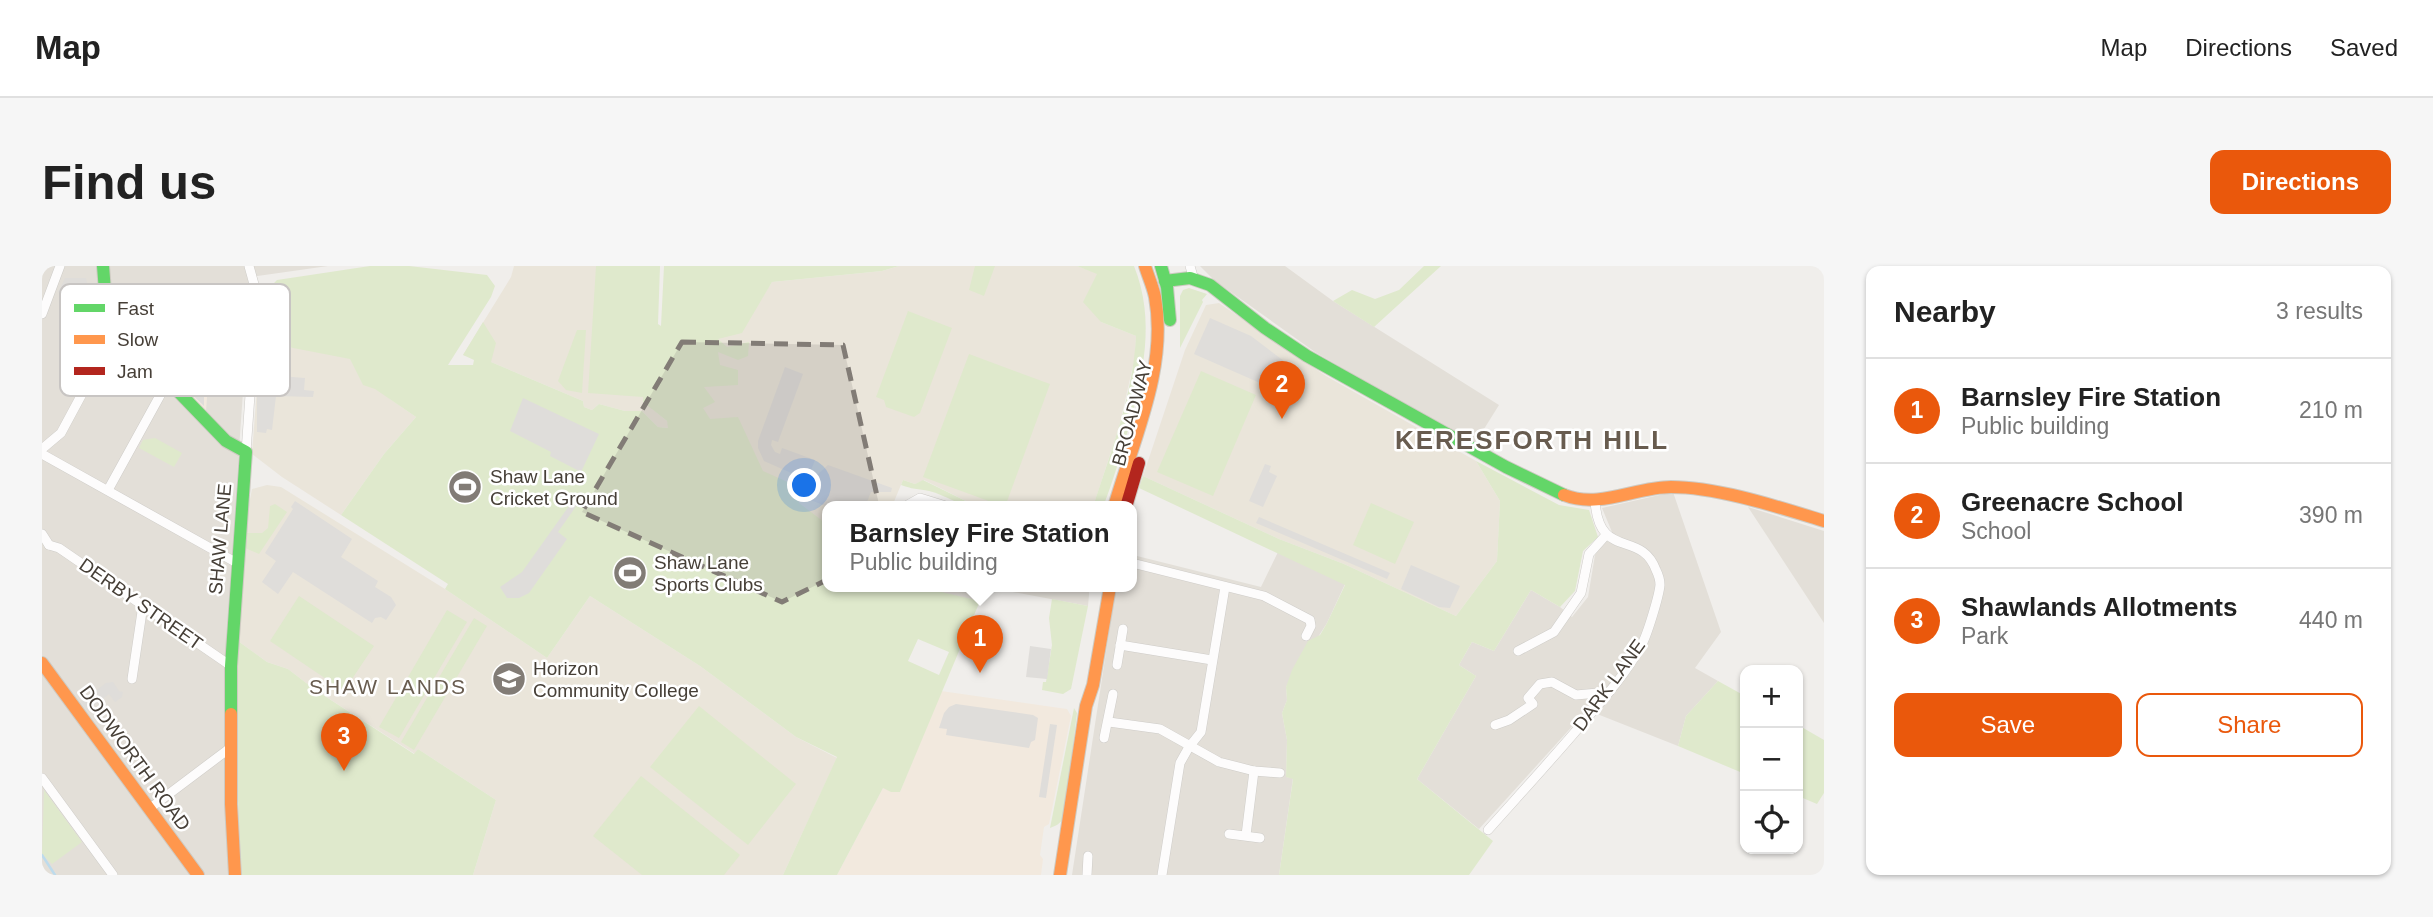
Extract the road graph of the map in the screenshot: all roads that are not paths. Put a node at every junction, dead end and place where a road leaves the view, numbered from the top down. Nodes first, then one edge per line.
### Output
1 (60, 266) edge
2 (103, 266) edge
3 (249, 266) edge
4 (1145, 266) edge
5 (1161, 266) edge
6 (1189, 266) edge
7 (1194, 280) junction
8 (104, 284) edge
9 (254, 284) edge
10 (1160, 285) junction
11 (42, 314) edge
12 (81, 396) edge
13 (160, 396) edge
14 (182, 396) edge
15 (250, 396) edge
16 (42, 451) edge
17 (246, 452) junction
18 (108, 490) junction
19 (1595, 500) junction
20 (1116, 501) edge
21 (1128, 501) edge
22 (1824, 522) edge
23 (42, 534) edge
24 (1606, 535) junction
25 (46, 548) edge
26 (237, 563) junction
27 (1137, 564) edge
28 (1226, 587) junction
29 (1097, 592) edge
30 (1109, 592) edge
31 (143, 605) junction
32 (1123, 629) dead end
33 (1306, 636) dead end
34 (1120, 645) junction
35 (1518, 651) dead end
36 (1212, 660) junction
37 (42, 663) edge
38 (1116, 664) dead end
39 (231, 666) junction
40 (132, 679) dead end
41 (1609, 692) junction
42 (1113, 694) dead end
43 (1086, 706) junction
44 (1109, 722) junction
45 (1495, 725) dead end
46 (1104, 738) dead end
47 (1189, 747) junction
48 (230, 748) junction
49 (1254, 771) junction
50 (1280, 773) dead end
51 (42, 778) edge
52 (149, 809) junction
53 (1488, 830) dead end
54 (1228, 834) dead end
55 (1246, 835) junction
56 (1260, 838) dead end
57 (1088, 856) dead end
58 (113, 875) edge
59 (198, 875) edge
60 (235, 875) edge
61 (1060, 875) edge
62 (1088, 875) edge
63 (1162, 875) edge

1 - 11 street
2 - 8 main road
3 - 9 street
4 - 10 main road
5 - 10 main road
6 - 7 street
7 - 10 main road
7 - 19 main road
10 - 20 main road, BROADWAY
10 - 21 main road, BROADWAY
12 - 16 street
13 - 18 street
14 - 17 main road
15 - 17 street
16 - 18 street
17 - 26 main road, SHAW LANE
18 - 26 street
19 - 22 main road
19 - 24 street
23 - 25 street
24 - 35 street
24 - 41 street, DARK LANE
25 - 31 street, DERBY STREET
26 - 39 main road, SHAW LANE
27 - 28 street
28 - 33 street
28 - 36 street
29 - 43 main road
30 - 43 main road
31 - 39 street, DERBY STREET
31 - 40 street
32 - 34 street
34 - 36 street
34 - 38 street
36 - 47 street
37 - 52 main road, DODWORTH ROAD
39 - 48 main road, SHAW LANE
41 - 45 street
41 - 53 street, DARK LANE
42 - 44 street
43 - 61 main road
44 - 46 street
44 - 47 street
47 - 49 street
47 - 63 street
48 - 52 street
48 - 60 main road, SHAW LANE
49 - 50 street
49 - 55 street
51 - 58 street
52 - 59 main road, DODWORTH ROAD
54 - 55 street
55 - 56 street
57 - 62 street

